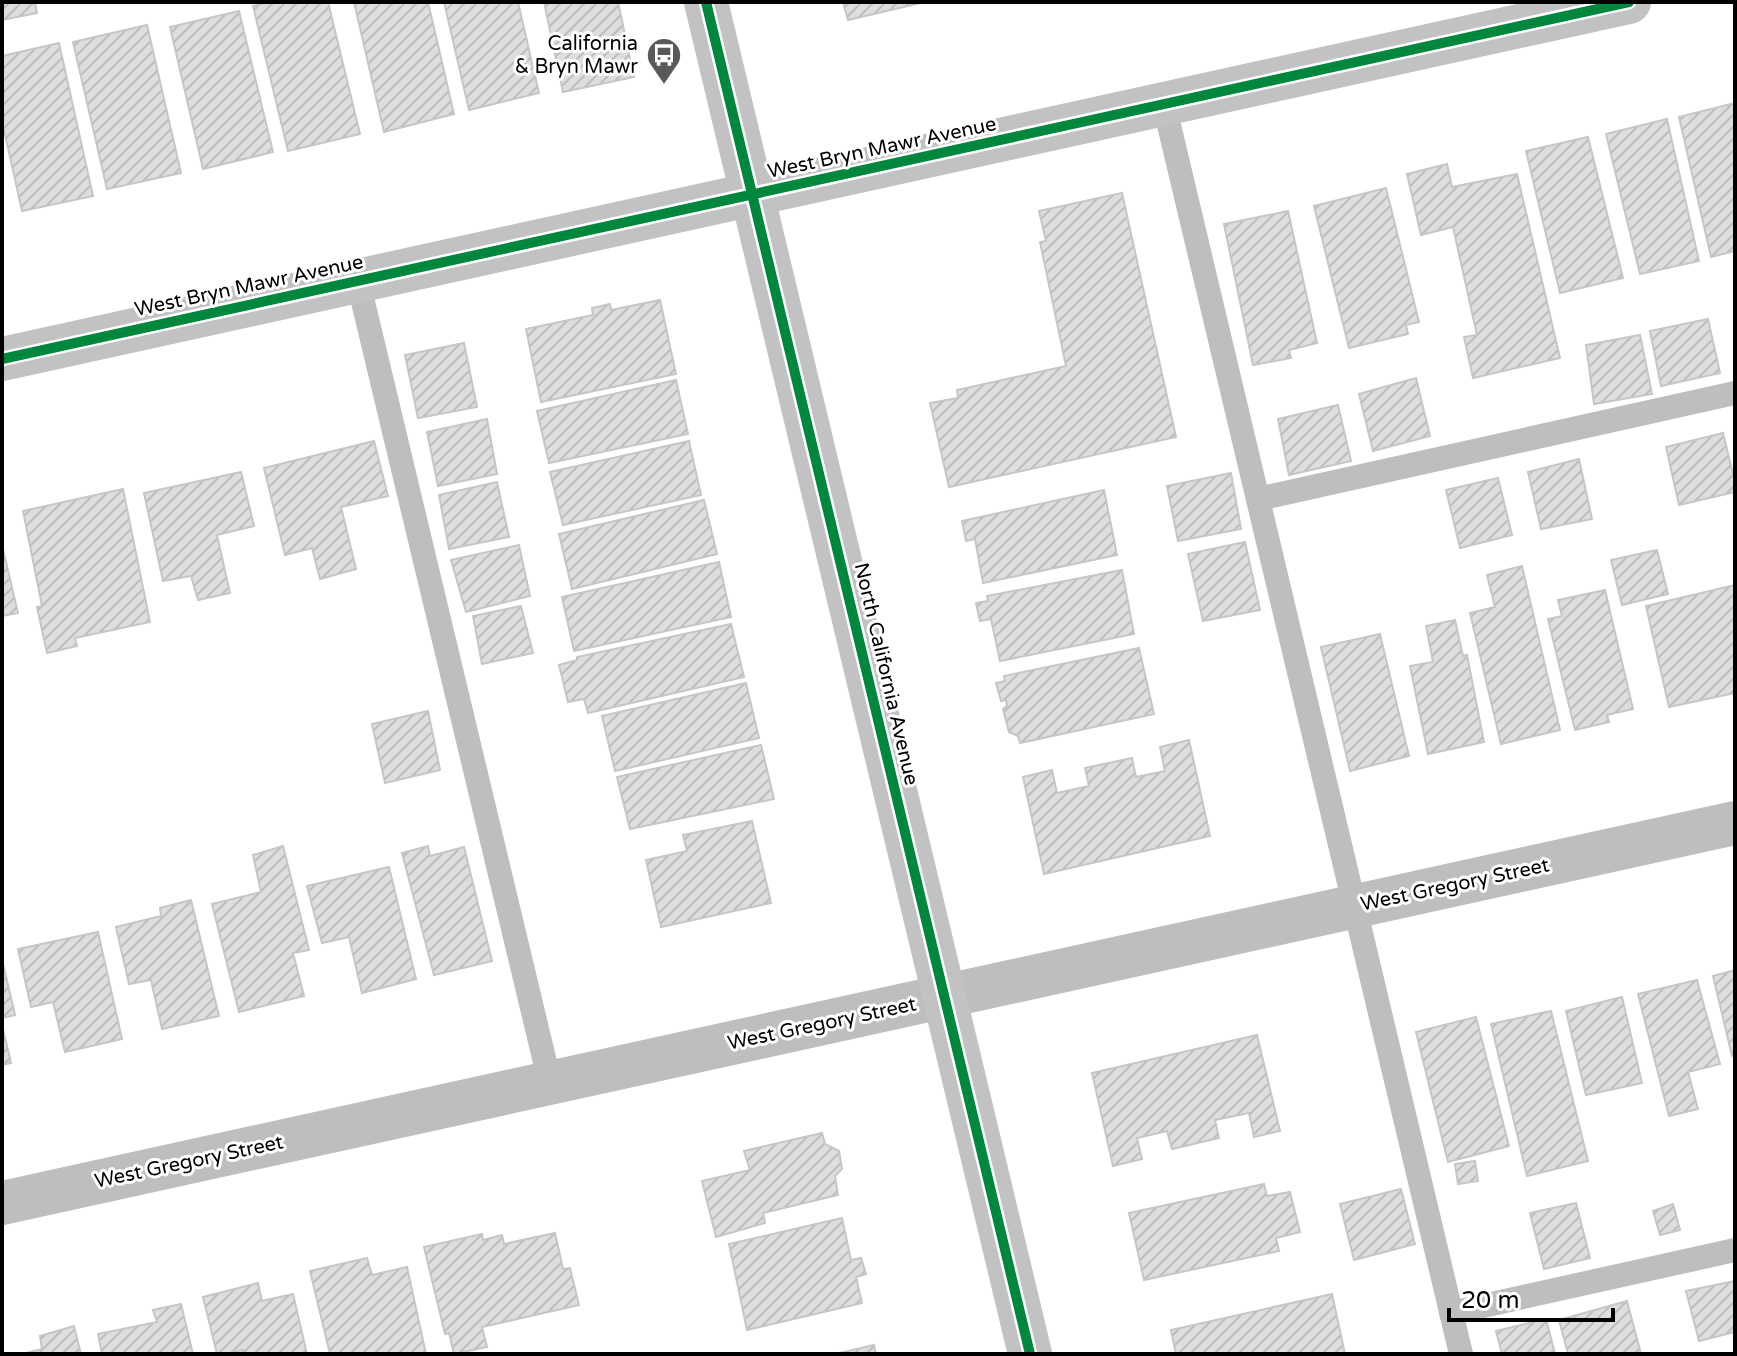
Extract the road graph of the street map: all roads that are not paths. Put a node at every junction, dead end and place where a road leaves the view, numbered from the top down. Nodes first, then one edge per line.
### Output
1 (706, 2) edge
2 (1629, 2) edge
3 (1563, 9) edge
4 (1164, 104) junction
5 (753, 195) junction
6 (358, 281) junction
7 (2, 359) edge
8 (1735, 393) edge
9 (1258, 499) junction
10 (1735, 823) edge
11 (1354, 907) junction
12 (945, 997) junction
13 (550, 1083) junction
14 (2, 1203) edge
15 (1735, 1250) edge
16 (1451, 1313) junction
17 (1030, 1354) edge
18 (1461, 1354) edge

1 - 5 street, North California Avenue
2 - 3 street, West Bryn Mawr Avenue
3 - 4 street, West Bryn Mawr Avenue
4 - 5 street, West Bryn Mawr Avenue
4 - 9 lane
5 - 6 street, West Bryn Mawr Avenue
5 - 12 street, North California Avenue
6 - 7 street, West Bryn Mawr Avenue
6 - 13 lane
8 - 9 lane
9 - 11 lane
10 - 11 street, West Gregory Street
11 - 12 street, West Gregory Street
11 - 16 lane
12 - 13 street, West Gregory Street
12 - 17 street, North California Avenue
13 - 14 street, West Gregory Street
15 - 16 lane
16 - 18 lane

